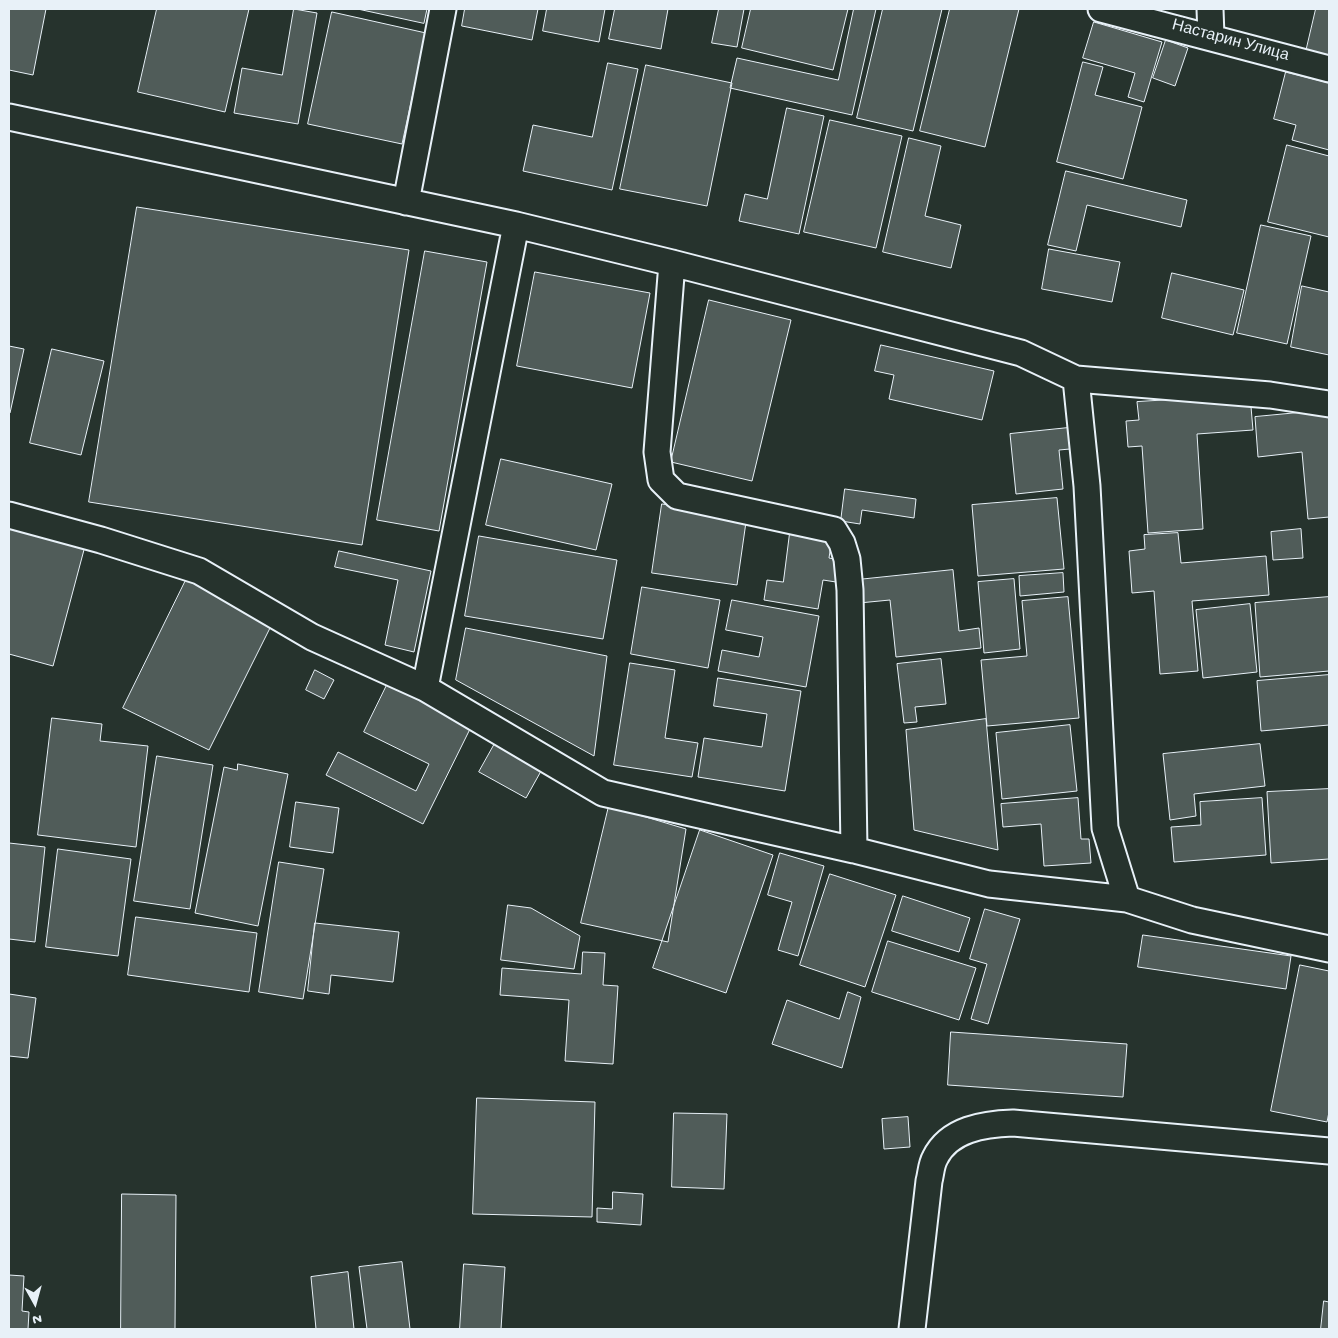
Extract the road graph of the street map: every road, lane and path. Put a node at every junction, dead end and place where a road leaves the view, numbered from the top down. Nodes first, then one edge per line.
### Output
1 (444, 9) edge
2 (1102, 9) edge
3 (1210, 9) edge
4 (1211, 36) junction
5 (1329, 69) edge
6 (9, 116) edge
7 (406, 202) junction
8 (516, 225) junction
9 (672, 264) junction
10 (1076, 379) junction
11 (1329, 404) edge
12 (9, 515) edge
13 (425, 688) junction
14 (854, 850) junction
15 (1127, 899) junction
16 (1329, 949) edge
17 (1329, 1151) edge
18 (912, 1329) edge

1 - 7 street
2 - 4 street, Настарин Улица
3 - 4 street
4 - 5 street, Настарин Улица
6 - 7 street
7 - 8 street
8 - 9 street
8 - 13 street
9 - 10 street
9 - 14 street
10 - 11 street
10 - 15 street
12 - 13 street
13 - 14 street
14 - 15 street
15 - 16 street
17 - 18 street

